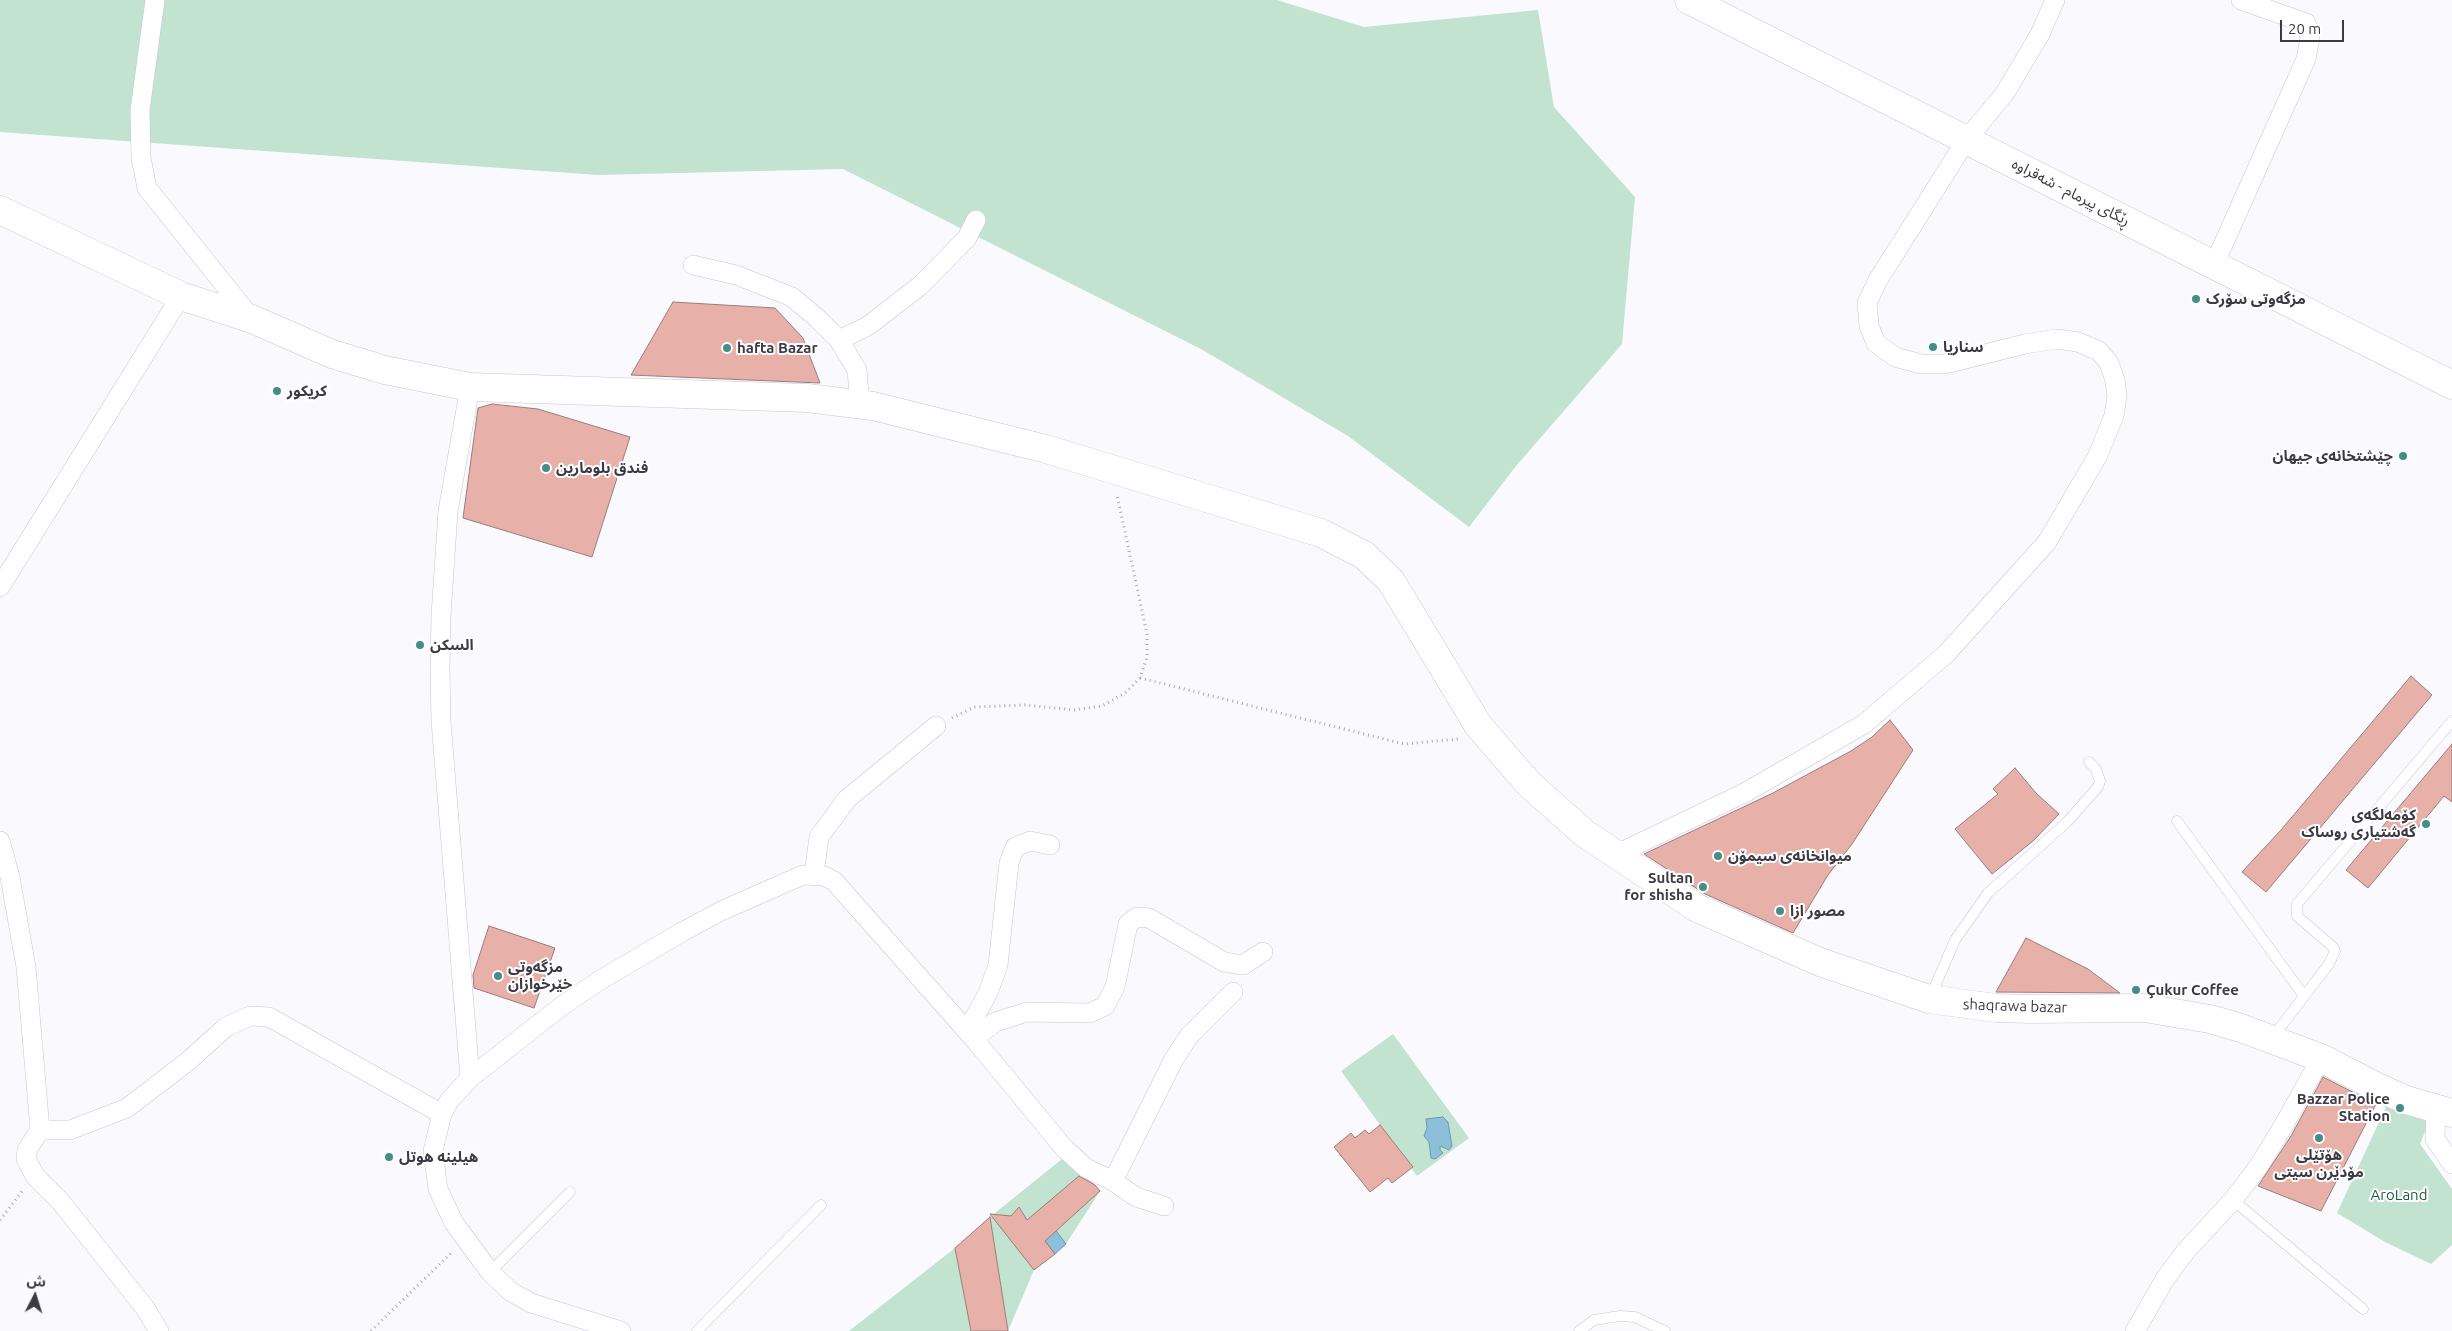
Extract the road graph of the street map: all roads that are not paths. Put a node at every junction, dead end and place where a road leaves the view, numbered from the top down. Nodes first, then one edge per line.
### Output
1 (155, 0) edge
2 (1689, 0) edge
3 (2055, 0) edge
4 (2241, 0) edge
5 (1966, 139) junction
6 (0, 210) edge
7 (976, 220) dead end
8 (2214, 264) junction
9 (694, 265) dead end
10 (181, 296) junction
11 (252, 319) junction
12 (839, 340) junction
13 (2452, 384) edge
14 (470, 387) junction
15 (860, 405) junction
16 (0, 587) edge
17 (2452, 721) edge
18 (936, 726) road end
19 (2089, 762) dead end
20 (2177, 821) dead end
21 (0, 841) edge
22 (1050, 845) dead end
23 (1615, 855) junction
24 (814, 874) junction
25 (1263, 952) dead end
26 (1232, 992) dead end
27 (2304, 996) junction
28 (1929, 999) junction
29 (971, 1035) junction
30 (2272, 1038) junction
31 (2321, 1058) junction
32 (470, 1078) junction
33 (2444, 1111) edge
34 (442, 1114) junction
35 (40, 1130) junction
36 (2452, 1164) edge
37 (1113, 1181) junction
38 (570, 1192) dead end
39 (2233, 1200) junction
40 (821, 1205) dead end
41 (1164, 1206) dead end
42 (490, 1272) junction
43 (2363, 1308) dead end
44 (160, 1331) edge
45 (621, 1331) edge
46 (697, 1331) edge
47 (1579, 1331) edge
48 (1665, 1331) edge
49 (2135, 1331) edge

1 - 11 street
2 - 5 street, ڕێگای پیرمام - شەقراوە
3 - 5 street
4 - 8 street
5 - 8 street, ڕێگای پیرمام - شەقراوە
5 - 23 street
6 - 10 street, shaqrawa bazar
7 - 12 street
8 - 13 street, ڕێگای پیرمام - شەقراوە
9 - 12 street
10 - 11 street, shaqrawa bazar
10 - 16 street
11 - 14 street, shaqrawa bazar
12 - 15 street
14 - 15 street, shaqrawa bazar
14 - 32 street
15 - 23 street, shaqrawa bazar
17 - 27 lane
18 - 24 street
19 - 28 lane
20 - 27 lane
21 - 35 street
22 - 29 street
23 - 28 street, shaqrawa bazar
24 - 29 street
24 - 32 street
25 - 29 street
26 - 37 street
27 - 30 lane
28 - 30 street, shaqrawa bazar
29 - 37 street
30 - 31 street, shaqrawa bazar
31 - 33 street, shaqrawa bazar
31 - 39 street
32 - 34 street
33 - 36 street
34 - 35 street
34 - 42 street
35 - 44 street
37 - 41 street
38 - 42 lane
39 - 43 lane
39 - 49 street
40 - 46 lane
42 - 45 street
47 - 48 lane

